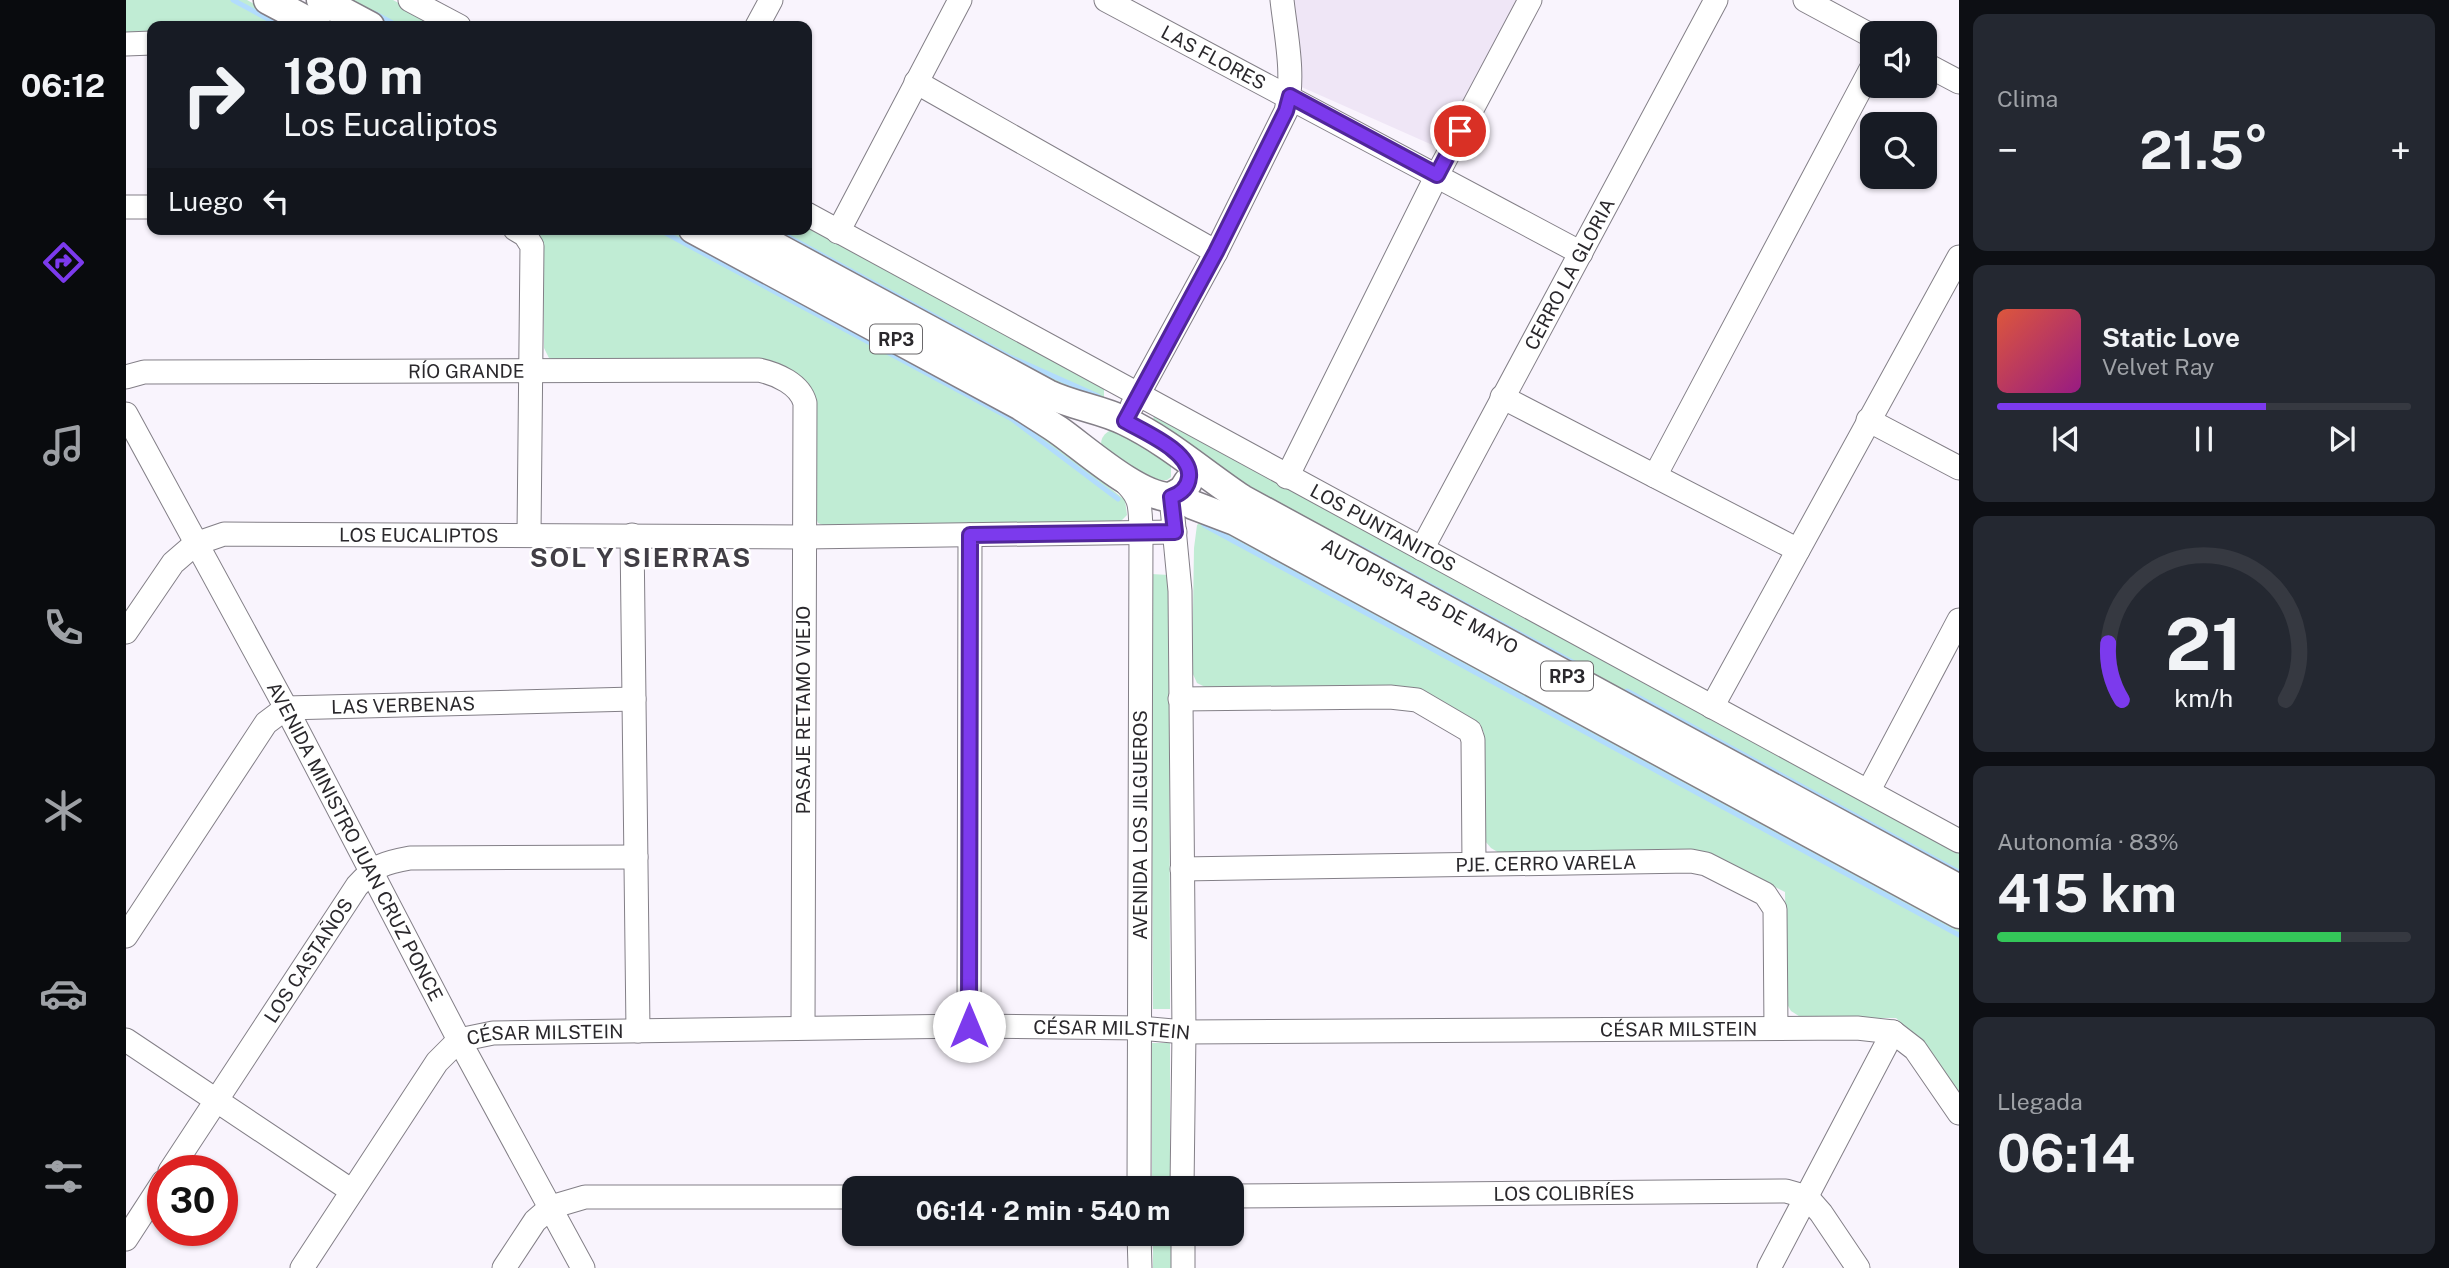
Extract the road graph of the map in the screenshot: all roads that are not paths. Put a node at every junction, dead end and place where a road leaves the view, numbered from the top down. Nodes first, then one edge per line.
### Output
1 (268, 0) edge
2 (321, 0) edge
3 (410, 0) edge
4 (960, 0) edge
5 (1105, 0) edge
6 (1282, 0) edge
7 (1530, 0) edge
8 (1716, 0) edge
9 (1805, 0) edge
10 (308, 21) edge
11 (361, 21) edge
12 (450, 21) edge
13 (1860, 30) edge
14 (147, 43) edge
15 (126, 44) edge
16 (1937, 70) edge
17 (916, 82) junction
18 (1959, 82) edge
19 (1860, 90) edge
20 (1290, 96) junction
21 (1437, 175) junction
22 (126, 207) edge
23 (147, 207) edge
24 (812, 217) edge
25 (838, 232) junction
26 (525, 235) edge
27 (704, 235) edge
28 (754, 235) edge
29 (1216, 252) junction
30 (1581, 253) junction
31 (1959, 257) edge
32 (531, 371) junction
33 (126, 377) edge
34 (802, 393) joint
35 (1138, 394) junction
36 (1502, 397) junction
37 (126, 414) edge
38 (1120, 419) junction
39 (1868, 420) junction
40 (1180, 454) junction
41 (1103, 465) junction
42 (1959, 468) edge
43 (1655, 476) junction
44 (1287, 477) junction
45 (1174, 496) junction
46 (1141, 532) junction
47 (1175, 532) junction
48 (529, 534) junction
49 (632, 535) junction
50 (970, 535) junction
51 (804, 537) junction
52 (195, 544) junction
53 (1422, 549) junction
54 (1798, 550) junction
55 (1959, 620) edge
56 (126, 632) edge
57 (634, 699) junction
58 (1180, 699) junction
59 (286, 708) junction
60 (1712, 708) junction
61 (1868, 790) junction
62 (1959, 841) edge
63 (636, 857) junction
64 (1474, 863) junction
65 (1182, 869) junction
66 (371, 870) junction
67 (1959, 889) edge
68 (1959, 914) edge
69 (126, 936) edge
70 (969, 1026) junction
71 (803, 1027) junction
72 (1140, 1028) junction
73 (1776, 1028) junction
74 (638, 1031) junction
75 (1184, 1032) junction
76 (1893, 1032) junction
77 (126, 1040) edge
78 (459, 1040) junction
79 (216, 1100) junction
80 (1959, 1113) edge
81 (180, 1155) edge
82 (1139, 1176) edge
83 (1182, 1176) edge
84 (352, 1191) junction
85 (1244, 1196) edge
86 (842, 1197) edge
87 (1807, 1197) junction
88 (147, 1207) edge
89 (551, 1207) junction
90 (126, 1239) edge
91 (1139, 1246) edge
92 (1183, 1246) edge
93 (302, 1268) edge
94 (504, 1268) edge
95 (583, 1268) edge
96 (1140, 1268) edge
97 (1183, 1268) edge
98 (1769, 1268) edge
99 (1858, 1268) edge

1 - 10 main road
2 - 11 main road
3 - 12 street
4 - 17 street
5 - 20 street, LAS FLORES
6 - 20 street
7 - 21 street
8 - 30 street, CERRO LA GLORIA
9 - 13 street
14 - 15 street
16 - 18 street
17 - 25 street
17 - 29 street
19 - 43 street
20 - 21 street, LAS FLORES
20 - 29 street
21 - 30 street, LAS FLORES
21 - 44 street
22 - 23 street
24 - 25 street, LOS PUNTANITOS
25 - 35 street, LOS PUNTANITOS
26 - 32 street
27 - 41 main road, RP3
28 - 38 main road, RP3
29 - 35 street
30 - 36 street, CERRO LA GLORIA
31 - 39 street
32 - 33 street, RÍO GRANDE
32 - 34 street, RÍO GRANDE
32 - 48 street
34 - 51 street, PASAJE RETAMO VIEJO
35 - 38 street
35 - 44 street, LOS PUNTANITOS
36 - 43 street
36 - 53 street, CERRO LA GLORIA
37 - 52 street, AVENIDA MINISTRO JUAN CRUZ PONCE
38 - 40 main road, RP3
38 - 41 main road
39 - 42 street
39 - 54 street
40 - 45 main road
40 - 67 main road, AUTOPISTA 25 DE MAYO / RP3
41 - 45 main road, RP3
41 - 46 street, AVENIDA LOS JILGUEROS
43 - 54 street
44 - 53 street, LOS PUNTANITOS
45 - 47 street
45 - 68 main road, AUTOPISTA 25 DE MAYO / RP3
46 - 47 street, LOS EUCALIPTOS
46 - 50 street, LOS EUCALIPTOS
46 - 72 street, AVENIDA LOS JILGUEROS
47 - 58 street
48 - 49 street, LOS EUCALIPTOS
48 - 52 street, LOS EUCALIPTOS
49 - 51 street, LOS EUCALIPTOS
49 - 57 street
50 - 51 street, LOS EUCALIPTOS
50 - 70 street
51 - 71 street, PASAJE RETAMO VIEJO
52 - 56 street, LOS EUCALIPTOS
52 - 59 street, AVENIDA MINISTRO JUAN CRUZ PONCE
53 - 60 street, LOS PUNTANITOS
54 - 60 street
55 - 61 street
57 - 59 street, LAS VERBENAS
57 - 63 street
58 - 64 street
58 - 65 street
59 - 66 street, AVENIDA MINISTRO JUAN CRUZ PONCE
59 - 69 street
60 - 61 street, LOS PUNTANITOS
61 - 62 street, LOS PUNTANITOS
63 - 66 street
63 - 74 street
64 - 65 street, PJE. CERRO VARELA
64 - 73 street, PJE. CERRO VARELA
65 - 75 street
66 - 78 street, AVENIDA MINISTRO JUAN CRUZ PONCE
66 - 79 street, LOS CASTAÑOS
70 - 71 street, CÉSAR MILSTEIN
70 - 72 street, CÉSAR MILSTEIN
71 - 74 street, CÉSAR MILSTEIN
72 - 75 street, CÉSAR MILSTEIN
72 - 82 street, AVENIDA LOS JILGUEROS
73 - 75 street, CÉSAR MILSTEIN
73 - 76 street, CÉSAR MILSTEIN
74 - 78 street, CÉSAR MILSTEIN
75 - 83 street
76 - 80 street
76 - 87 street
77 - 79 street
78 - 84 street, CÉSAR MILSTEIN
78 - 89 street, AVENIDA MINISTRO JUAN CRUZ PONCE
79 - 81 street, LOS CASTAÑOS
79 - 84 street
84 - 93 street, CÉSAR MILSTEIN
85 - 87 street, LOS COLIBRÍES
86 - 89 street
87 - 98 street
87 - 99 street
88 - 90 street
89 - 94 street
89 - 95 street, AVENIDA MINISTRO JUAN CRUZ PONCE
91 - 96 street
92 - 97 street

